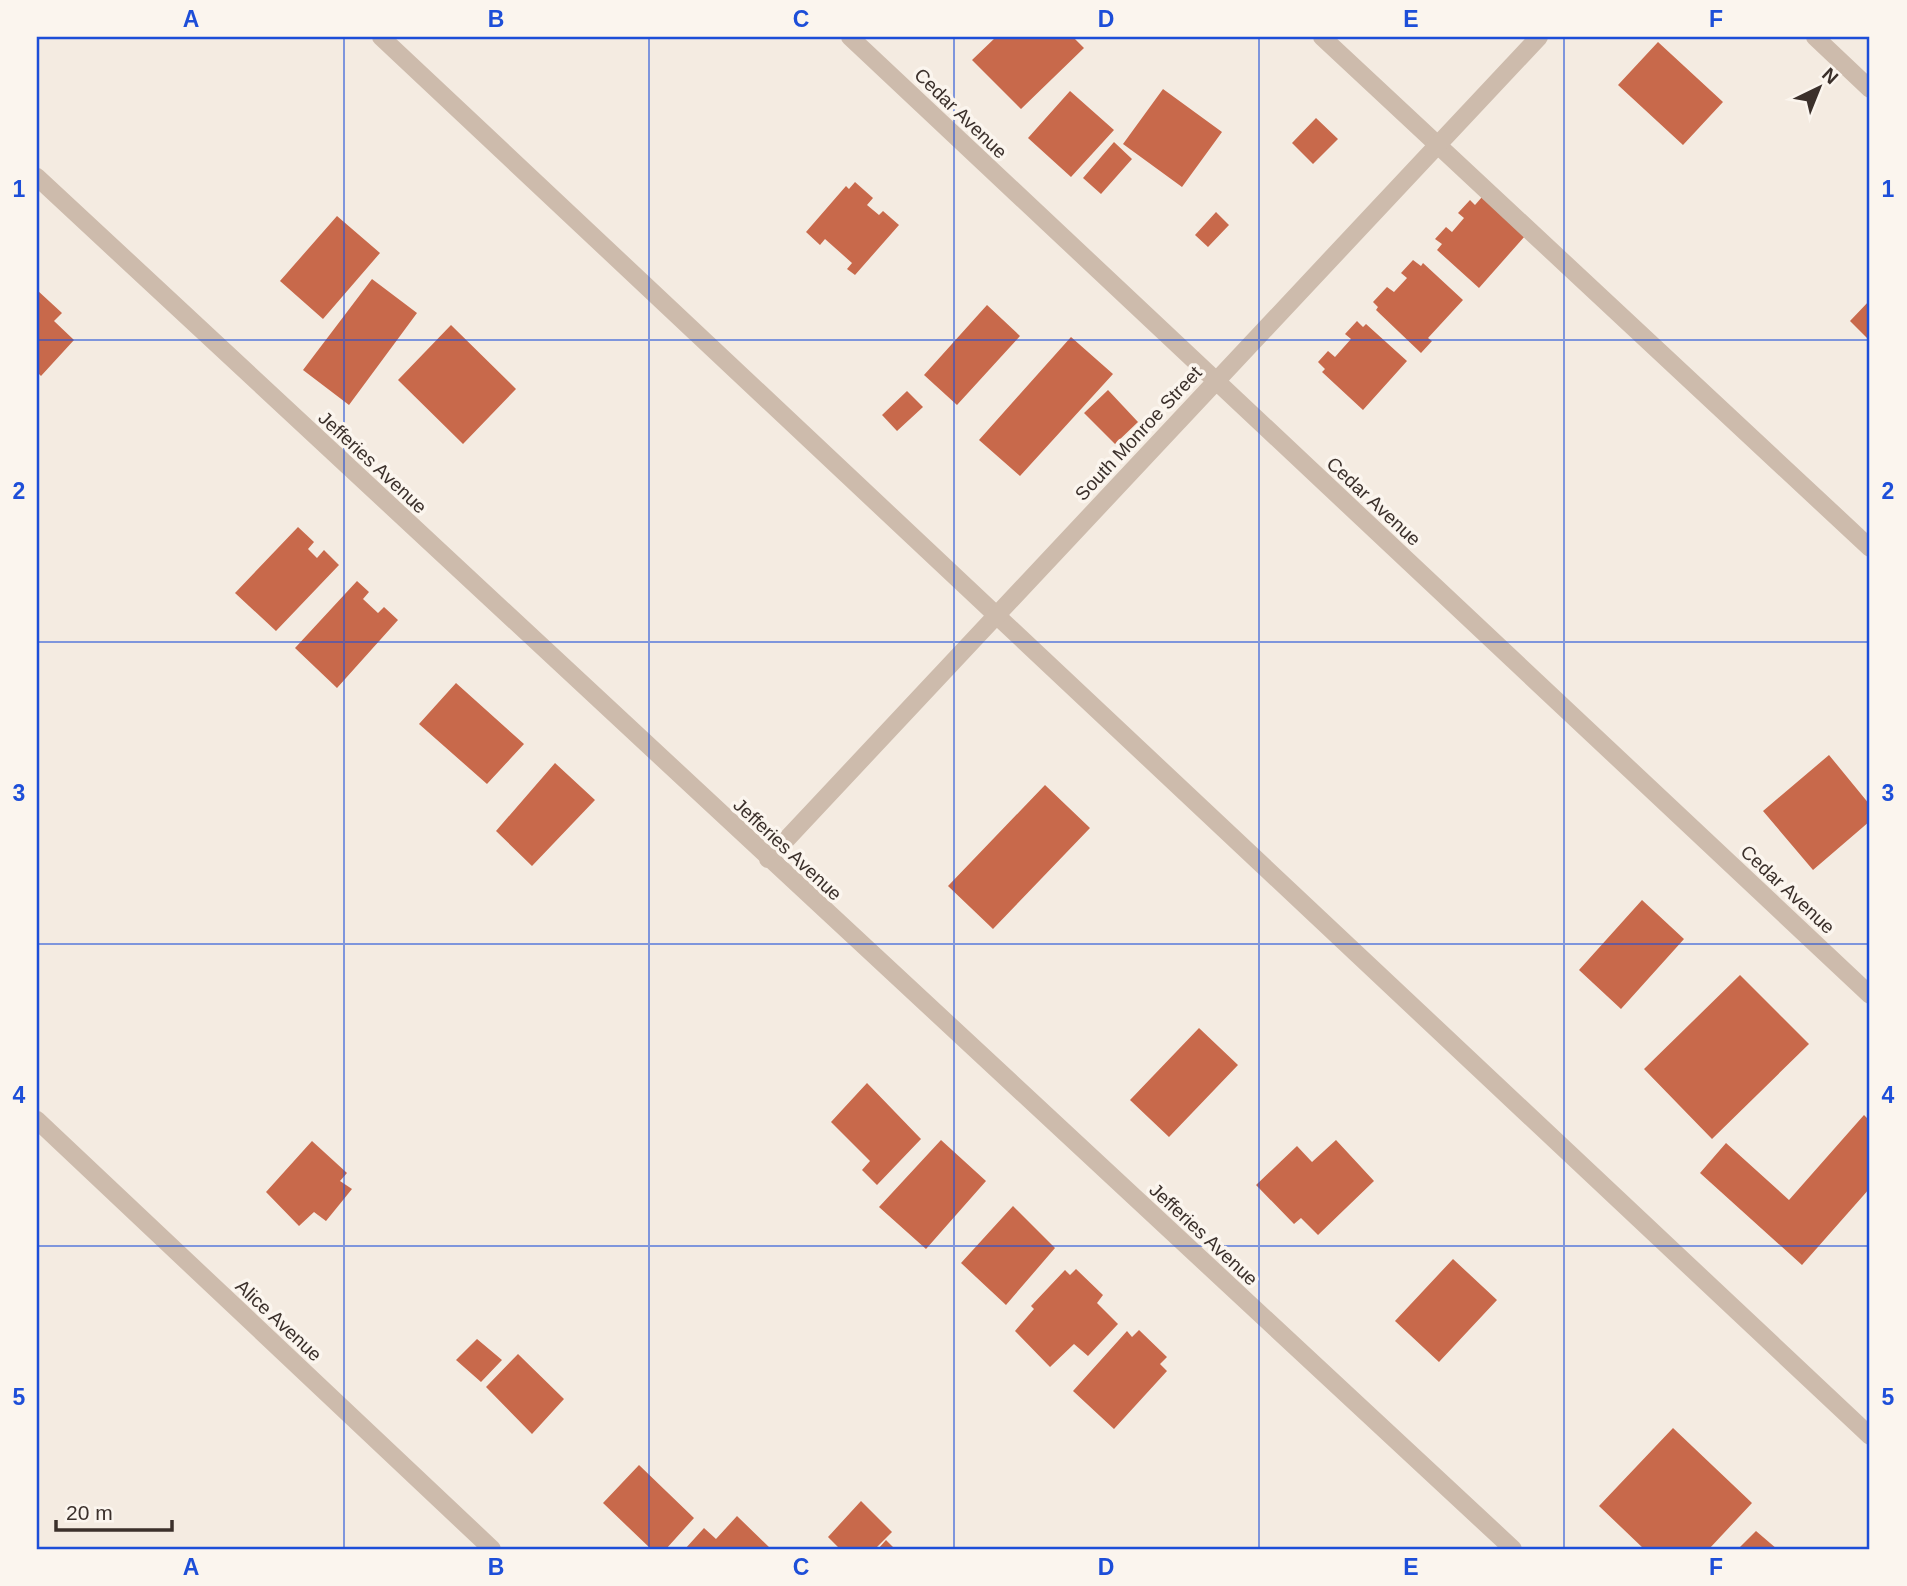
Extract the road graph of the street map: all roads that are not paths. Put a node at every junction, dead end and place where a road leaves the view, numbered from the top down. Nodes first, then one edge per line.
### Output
1 (381, 37) edge
2 (850, 37) edge
3 (1322, 37) edge
4 (1539, 37) edge
5 (1815, 37) edge
6 (1870, 89) edge
7 (1437, 146) junction
8 (37, 177) edge
9 (1217, 380) junction
10 (1870, 548) edge
11 (997, 614) junction
12 (768, 859) junction
13 (1870, 995) edge
14 (37, 1121) edge
15 (1870, 1436) edge
16 (492, 1549) edge
17 (1513, 1549) edge

1 - 11 street
2 - 9 street, Cedar Avenue
3 - 7 street
4 - 7 street, South Monroe Street
5 - 6 street
7 - 9 street, South Monroe Street
7 - 10 street
8 - 12 street, Jefferies Avenue
9 - 11 street, South Monroe Street
9 - 13 street, Cedar Avenue
11 - 12 street, South Monroe Street
11 - 15 street
12 - 17 street, Jefferies Avenue
14 - 16 street, Alice Avenue

